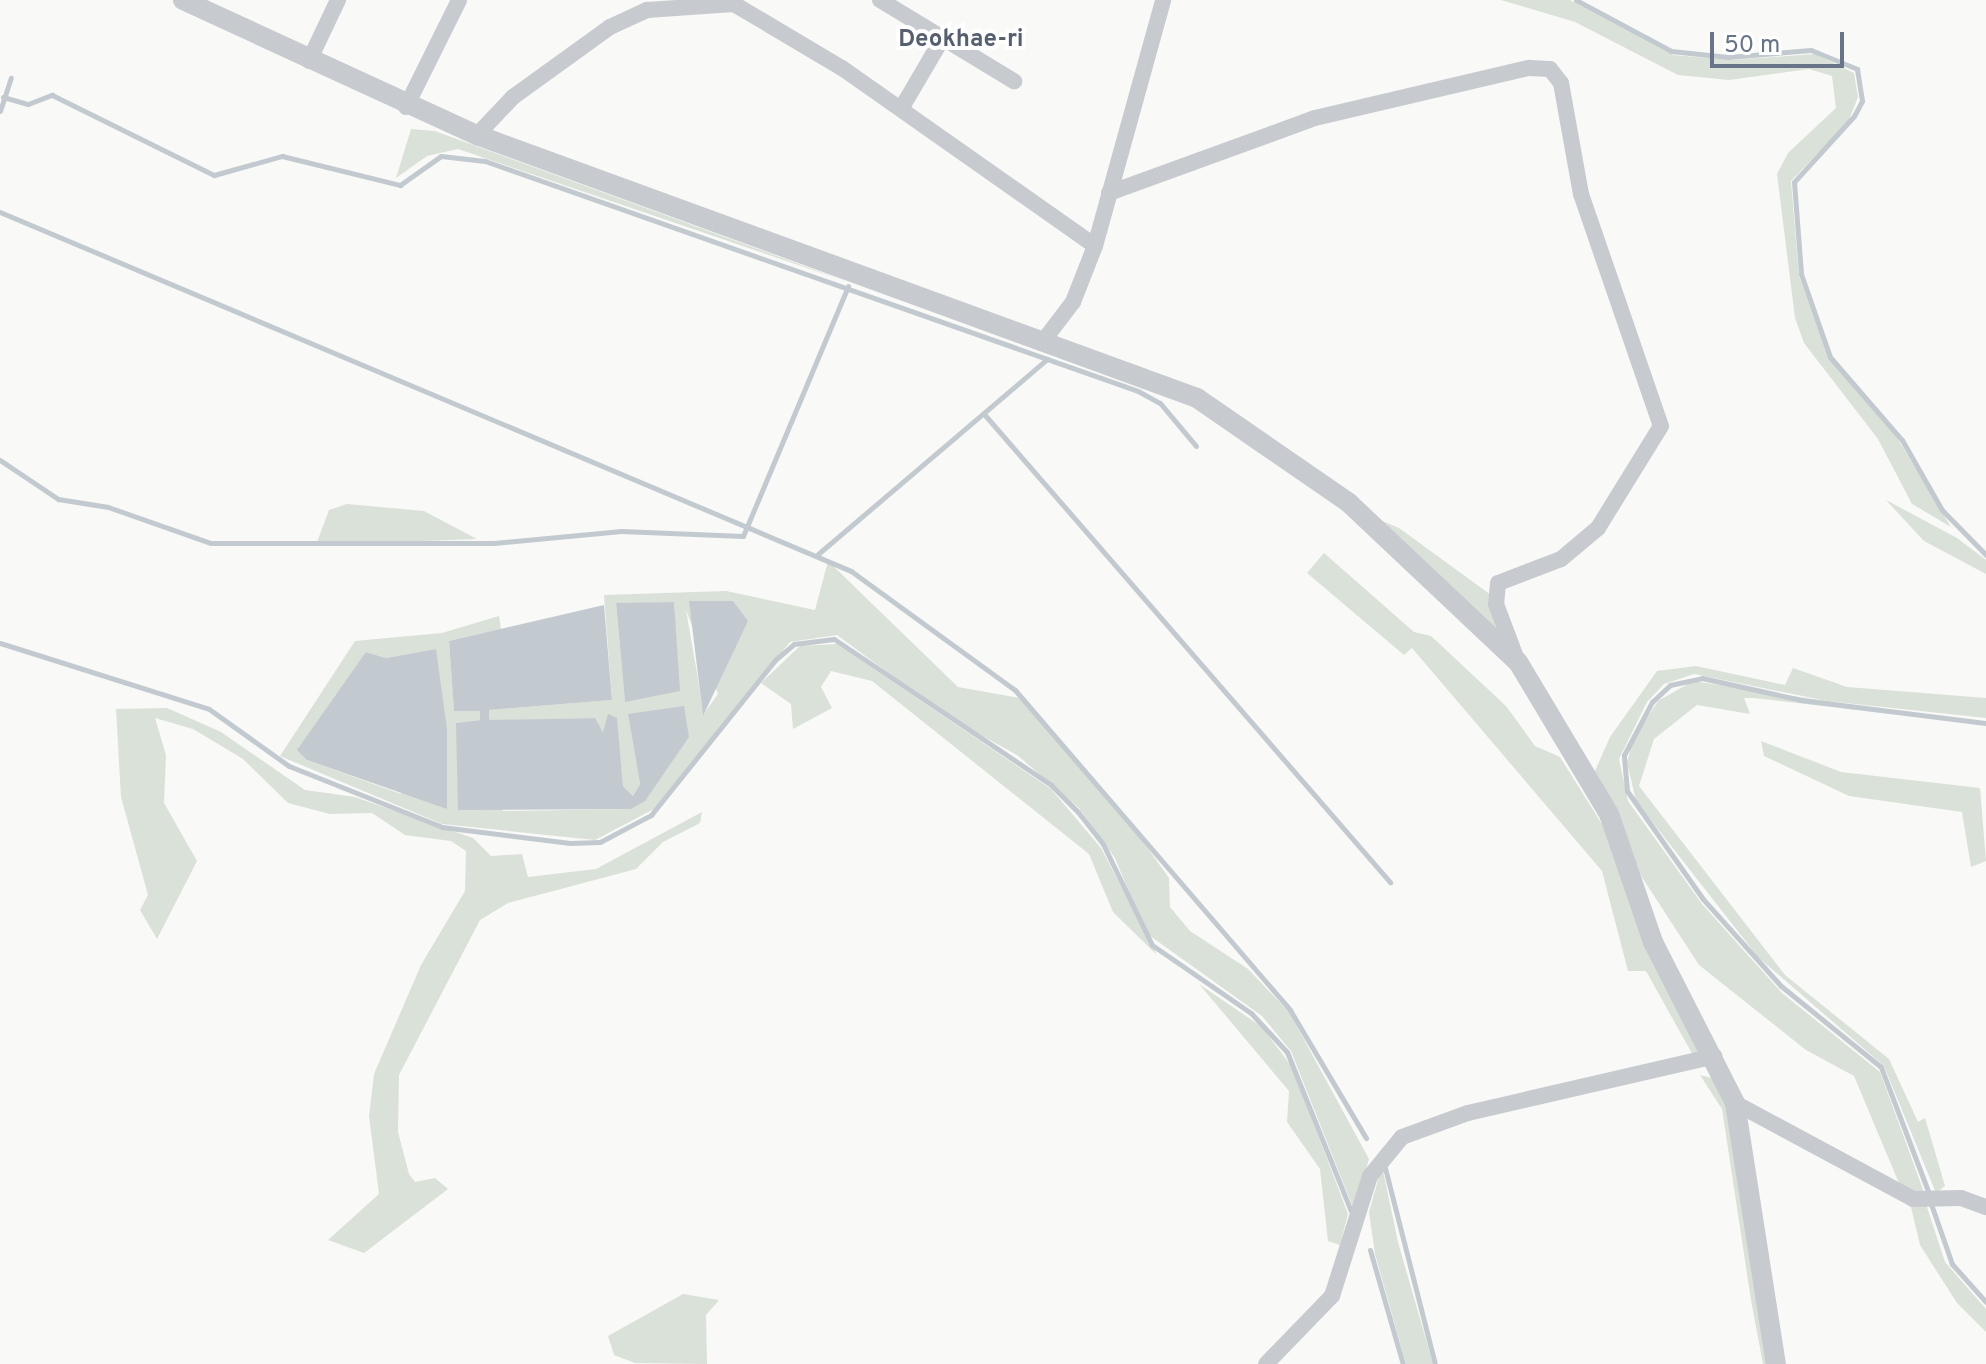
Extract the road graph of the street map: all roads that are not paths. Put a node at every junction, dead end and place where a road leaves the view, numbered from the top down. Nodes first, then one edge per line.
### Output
1 (183, 0) edge
2 (338, 0) edge
3 (459, 0) edge
4 (880, 0) edge
5 (1163, 0) edge
6 (735, 2) edge
7 (942, 39) junction
8 (309, 61) junction
9 (1014, 81) dead end
10 (406, 107) junction
11 (901, 109) junction
12 (477, 135) junction
13 (1109, 193) junction
14 (1095, 246) junction
15 (1044, 340) junction
16 (1518, 662) junction
17 (1715, 1056) junction
18 (1735, 1103) junction
19 (1986, 1207) edge
20 (1266, 1364) edge
21 (1776, 1364) edge

1 - 8 street
2 - 8 street
3 - 10 street
4 - 7 street
5 - 13 street
6 - 11 street
6 - 12 street
7 - 9 street
7 - 11 street
8 - 10 street
10 - 12 street
11 - 14 street
12 - 15 street
13 - 14 street
13 - 16 street
14 - 15 street
15 - 16 street
16 - 17 street
17 - 18 street
17 - 20 street
18 - 19 street
18 - 21 street

